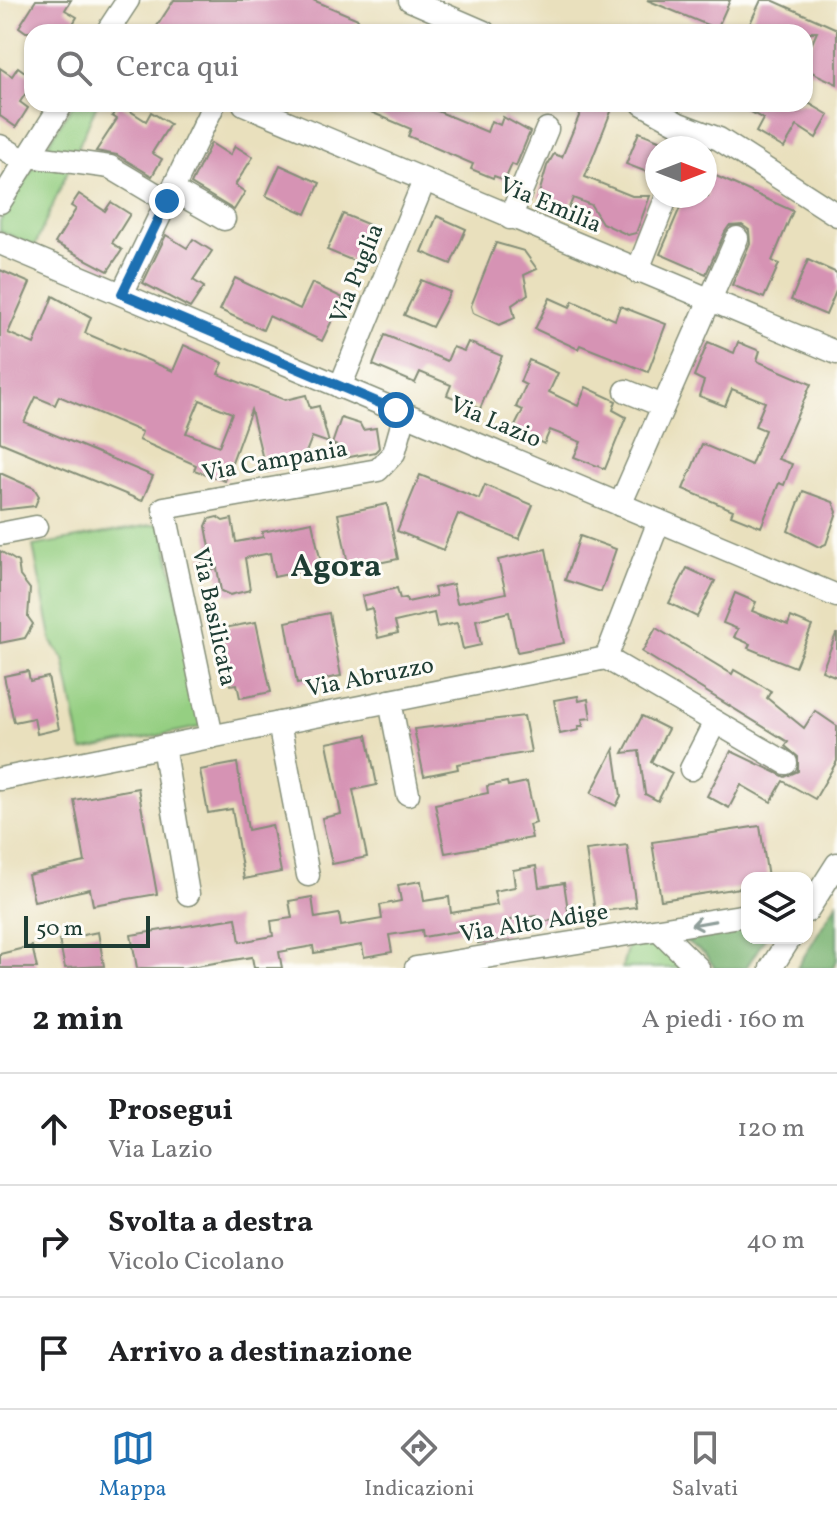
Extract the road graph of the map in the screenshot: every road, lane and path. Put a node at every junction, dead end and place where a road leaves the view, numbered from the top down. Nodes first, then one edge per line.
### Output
1 (128, 0) edge
2 (410, 0) edge
3 (112, 24) edge
4 (466, 24) edge
5 (57, 112) edge
6 (210, 112) edge
7 (263, 112) edge
8 (657, 112) edge
9 (547, 129) dead end
10 (0, 146) edge
11 (27, 159) junction
12 (424, 181) junction
13 (170, 195) junction
14 (0, 202) edge
15 (662, 208) edge
16 (837, 215) edge
17 (510, 218) junction
18 (224, 219) dead end
19 (737, 238) dead end
20 (0, 243) edge
21 (637, 272) junction
22 (122, 294) junction
23 (709, 302) junction
24 (837, 353) edge
25 (340, 387) junction
26 (626, 391) dead end
27 (663, 406) junction
28 (405, 414) junction
29 (620, 505) junction
30 (164, 508) joint
31 (659, 521) junction
32 (36, 527) dead end
33 (0, 534) edge
34 (837, 596) edge
35 (606, 658) junction
36 (390, 701) junction
37 (715, 722) junction
38 (279, 723) junction
39 (212, 737) junction
40 (163, 746) junction
41 (786, 763) dead end
42 (691, 769) dead end
43 (0, 779) edge
44 (408, 794) dead end
45 (837, 864) edge
46 (308, 875) dead end
47 (188, 894) dead end
48 (813, 900) edge
49 (741, 916) edge
50 (659, 930) junction
51 (786, 944) edge
52 (552, 947) junction
53 (416, 968) edge
54 (539, 968) edge
55 (698, 968) edge
56 (771, 968) edge

1 - 3 street
2 - 4 street
5 - 11 street
6 - 13 street
7 - 12 street, Via Emilia
8 - 16 street
9 - 17 street
10 - 11 street
11 - 13 street
11 - 14 street
12 - 17 street, Via Emilia
12 - 25 street, Via Puglia
13 - 18 street
13 - 22 street
15 - 21 street
17 - 21 street, Via Emilia
19 - 23 street
20 - 22 street, Via Lazio
21 - 23 street, Via Emilia
22 - 25 street, Via Lazio
23 - 24 street, Via Emilia
23 - 27 street
25 - 28 street, Via Lazio
26 - 27 street
27 - 29 street
28 - 29 street, Via Lazio
28 - 30 street, Via Campania
29 - 31 street, Via Lazio
30 - 39 street, Via Basilicata
31 - 34 street, Via Lazio
31 - 35 street
32 - 33 street
35 - 36 street, Via Abruzzo
35 - 37 street
36 - 38 street, Via Abruzzo
36 - 44 street
37 - 41 street
37 - 42 street
38 - 39 street, Via Abruzzo
38 - 46 street
39 - 40 street, Via Abruzzo
40 - 43 street, Via Abruzzo
40 - 47 street
45 - 48 street
49 -> 50 street, Via Alto Adige
50 - 52 street, Via Alto Adige
50 - 55 street
51 - 56 street
52 - 53 street, Via Alto Adige
52 - 54 street

